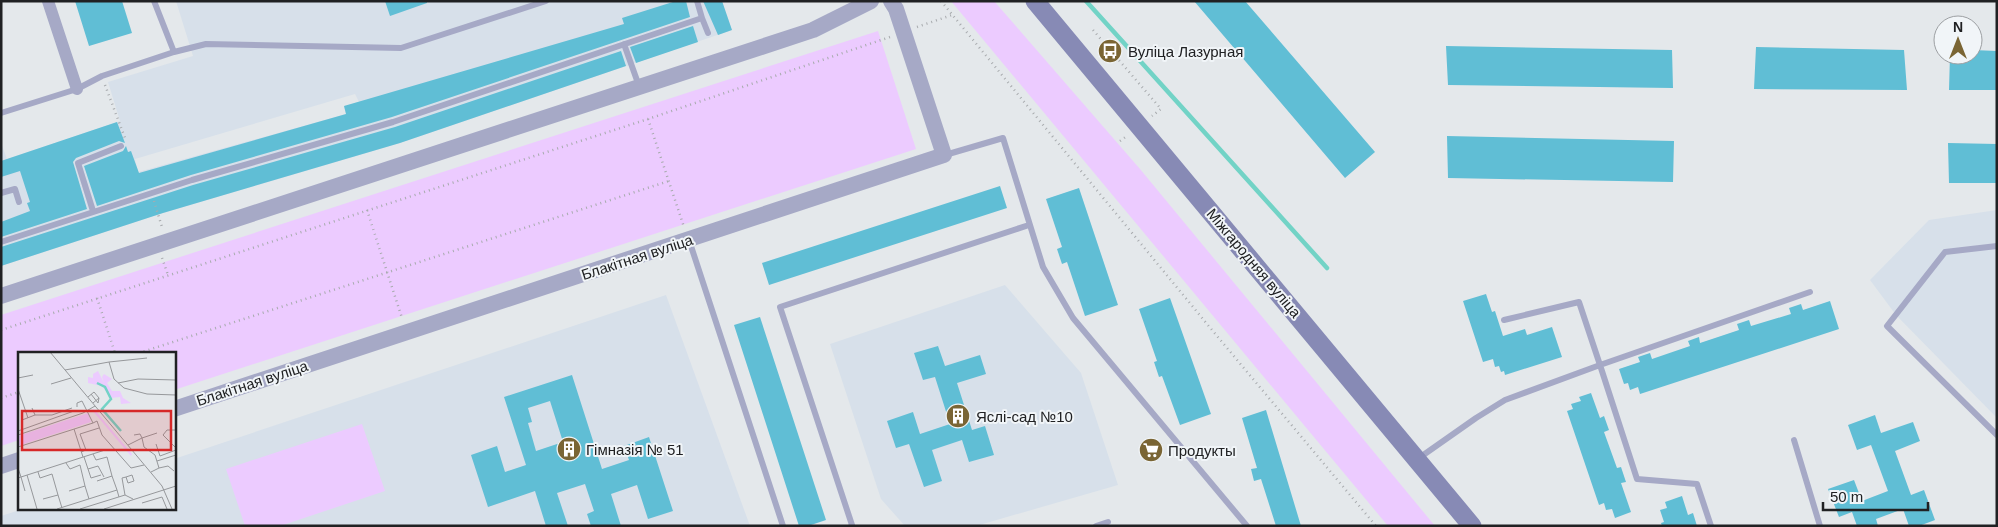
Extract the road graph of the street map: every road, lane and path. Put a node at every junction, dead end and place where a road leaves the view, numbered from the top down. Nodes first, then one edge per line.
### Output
1 (48, 1) edge
2 (154, 1) edge
3 (546, 1) edge
4 (697, 1) edge
5 (871, 1) edge
6 (891, 1) edge
7 (941, 1) edge
8 (1035, 1) edge
9 (952, 15) junction
10 (702, 18) junction
11 (1093, 30) dead end
12 (708, 32) dead end
13 (904, 32) junction
14 (624, 44) junction
15 (174, 52) junction
16 (102, 76) junction
17 (640, 87) junction
18 (77, 89) junction
19 (1, 113) edge
20 (1151, 118) dead end
21 (648, 119) junction
22 (1128, 135) dead end
23 (1120, 141) dead end
24 (121, 146) joint
25 (944, 156) junction
26 (669, 181) junction
27 (1, 193) edge
28 (19, 202) dead end
29 (367, 210) junction
30 (93, 211) junction
31 (158, 214) dead end
32 (1029, 225) junction
33 (158, 228) dead end
34 (688, 240) junction
35 (1, 242) edge
36 (1997, 246) edge
37 (161, 255) dead end
38 (387, 272) junction
39 (168, 275) junction
40 (1810, 292) dead end
41 (1, 296) edge
42 (97, 298) junction
43 (1504, 320) dead end
44 (1, 330) edge
45 (407, 333) junction
46 (115, 352) edge
47 (141, 352) edge
48 (1600, 364) junction
49 (18, 392) edge
50 (1, 398) edge
51 (175, 409) edge
52 (1997, 434) edge
53 (1794, 440) dead end
54 (1418, 459) junction
55 (18, 460) edge
56 (1, 466) edge
57 (1108, 522) dead end
58 (783, 526) edge
59 (851, 526) edge
60 (1096, 526) edge
61 (1247, 526) edge
62 (1376, 526) edge
63 (1472, 526) edge
64 (1711, 526) edge
65 (1820, 526) edge

1 - 18 street
2 - 15 lane
3 - 15 lane
4 - 10 lane
5 - 17 street
6 - 13 street
7 - 9 path
8 - 54 main road, Міжгародняя вуліца
9 - 13 path
9 - 62 path
10 - 12 lane
10 - 14 lane
11 - 20 path
13 - 21 path
13 - 25 street
14 - 17 lane
14 - 30 lane
15 - 16 lane
16 - 18 lane
16 - 24 path
17 - 41 street
18 - 19 lane
21 - 26 path
21 - 29 path
22 - 23 path
24 - 30 lane
25 - 32 lane
25 - 34 street, Блакітная вуліца
26 - 34 path
26 - 38 path
27 - 28 lane
29 - 38 path
29 - 39 path
30 - 35 lane
31 - 33 path
32 - 59 lane
32 - 61 lane
34 - 45 street, Блакітная вуліца
34 - 58 lane
36 - 52 lane
37 - 39 path
38 - 45 path
38 - 47 path
39 - 42 path
40 - 48 lane
42 - 44 path
42 - 46 path
43 - 48 lane
45 - 51 street, Блакітная вуліца
48 - 54 lane
48 - 64 lane
49 - 50 path
53 - 65 lane
54 - 63 main road, Міжгародняя вуліца
55 - 56 street
57 - 60 lane

